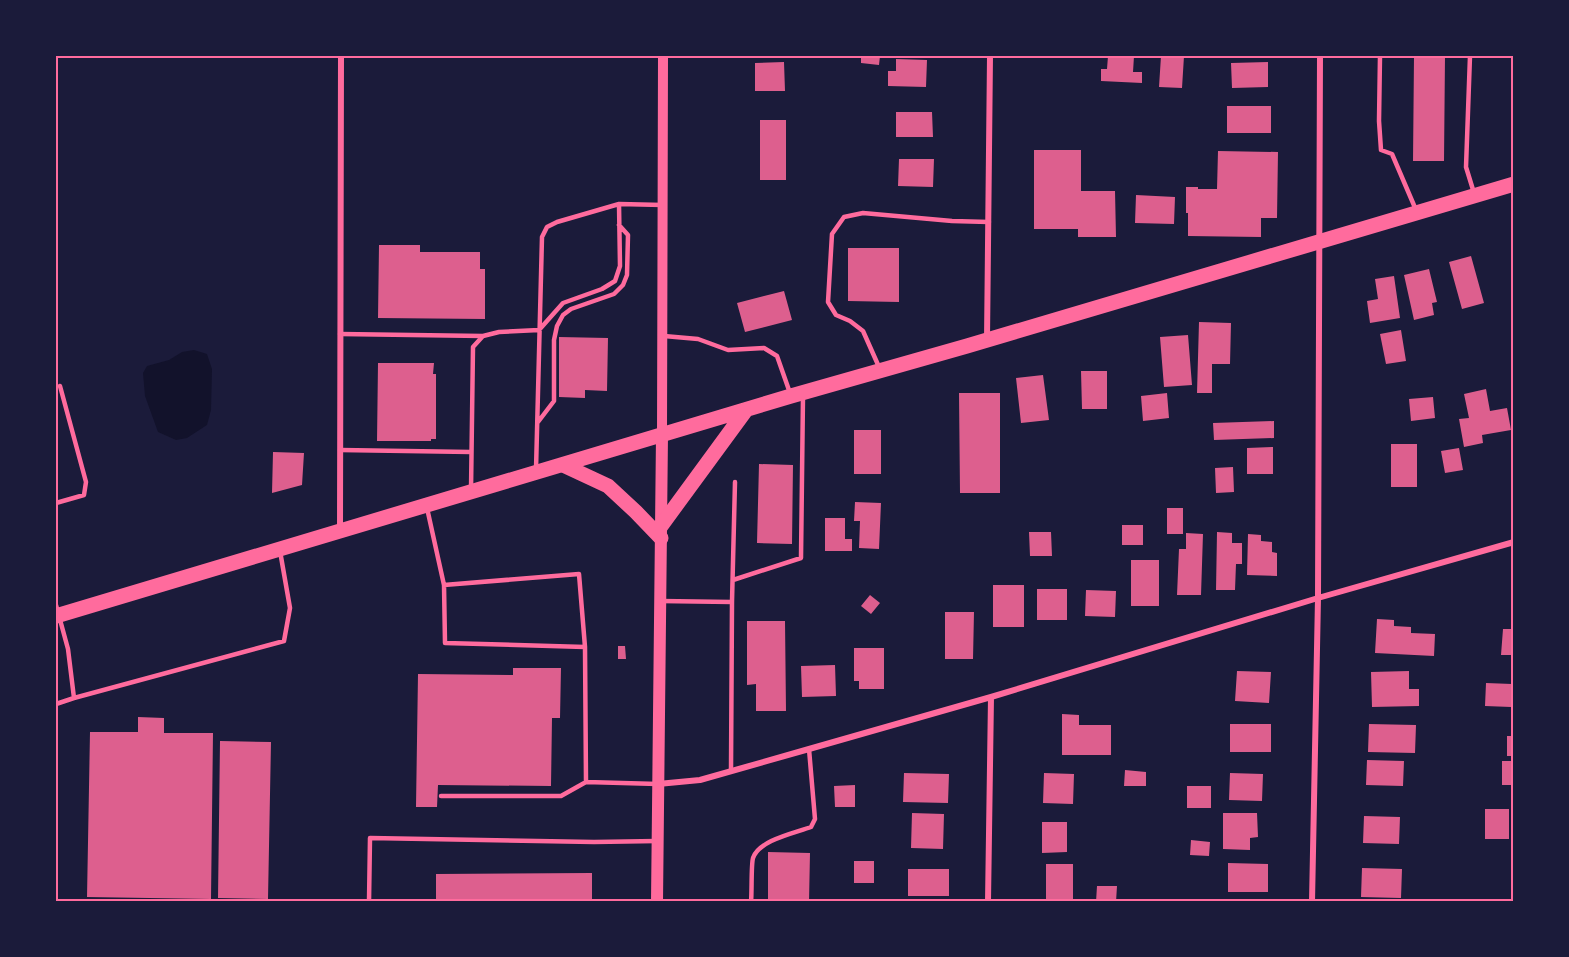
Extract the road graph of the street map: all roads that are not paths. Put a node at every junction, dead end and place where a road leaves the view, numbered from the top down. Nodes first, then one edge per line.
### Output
1 (341, 56) edge
2 (663, 56) edge
3 (990, 56) edge
4 (1320, 56) edge
5 (1380, 56) edge
6 (1470, 56) edge
7 (1514, 184) edge
8 (1474, 196) junction
9 (619, 204) junction
10 (663, 205) junction
11 (1417, 212) junction
12 (989, 222) junction
13 (619, 225) junction
14 (1319, 241) junction
15 (539, 330) junction
16 (340, 334) junction
17 (663, 335) junction
18 (483, 336) junction
19 (987, 340) junction
20 (881, 370) junction
21 (60, 386) dead end
22 (797, 394) junction
23 (746, 410) junction
24 (537, 423) junction
25 (662, 435) junction
26 (340, 450) junction
27 (471, 452) junction
28 (563, 465) junction
29 (536, 473) junction
30 (735, 482) dead end
31 (471, 492) junction
32 (56, 503) edge
33 (426, 506) junction
34 (340, 531) junction
35 (661, 532) junction
36 (1514, 542) edge
37 (279, 549) junction
38 (733, 580) junction
39 (444, 585) junction
40 (1318, 598) junction
41 (660, 601) junction
42 (732, 602) junction
43 (56, 612) edge
44 (585, 647) junction
45 (991, 697) junction
46 (74, 698) junction
47 (56, 704) edge
48 (809, 749) junction
49 (731, 771) junction
50 (586, 782) junction
51 (658, 784) junction
52 (441, 796) dead end
53 (657, 841) junction
54 (369, 902) edge
55 (657, 902) edge
56 (752, 902) edge
57 (988, 902) edge
58 (1312, 902) edge

1 - 16 street
2 - 10 street
3 - 12 street
4 - 14 street
5 - 11 lane
6 - 8 lane
7 - 8 main road
8 - 11 main road
9 - 10 lane
9 - 13 lane
9 - 15 lane
10 - 17 street
11 - 14 main road
12 - 19 street
12 - 20 lane
13 - 15 lane
13 - 24 lane
14 - 19 main road
14 - 40 street
15 - 18 lane
15 - 24 lane
16 - 18 lane
16 - 26 street
17 - 22 lane
17 - 25 street
18 - 27 lane
19 - 20 main road
20 - 22 main road
21 - 32 lane
22 - 23 main road
22 - 38 lane
23 - 25 main road
23 - 35 main road
24 - 29 lane
25 - 28 main road
25 - 35 main road
26 - 27 lane
26 - 34 street
27 - 31 lane
28 - 29 main road
28 - 35 main road
29 - 31 main road
30 - 38 lane
31 - 33 main road
33 - 34 main road
33 - 39 lane
34 - 37 main road
35 - 41 main road
36 - 40 street
37 - 43 main road
37 - 46 lane
38 - 42 lane
39 - 44 lane
39 - 44 lane
40 - 45 street
40 - 58 street
41 - 42 lane
41 - 51 main road
42 - 49 lane
43 - 46 lane
44 - 50 lane
45 - 48 street
45 - 57 street
46 - 47 lane
48 - 49 street
48 - 56 lane
49 - 51 street
50 - 51 lane
50 - 52 lane
51 - 53 main road
53 - 54 lane
53 - 55 main road

